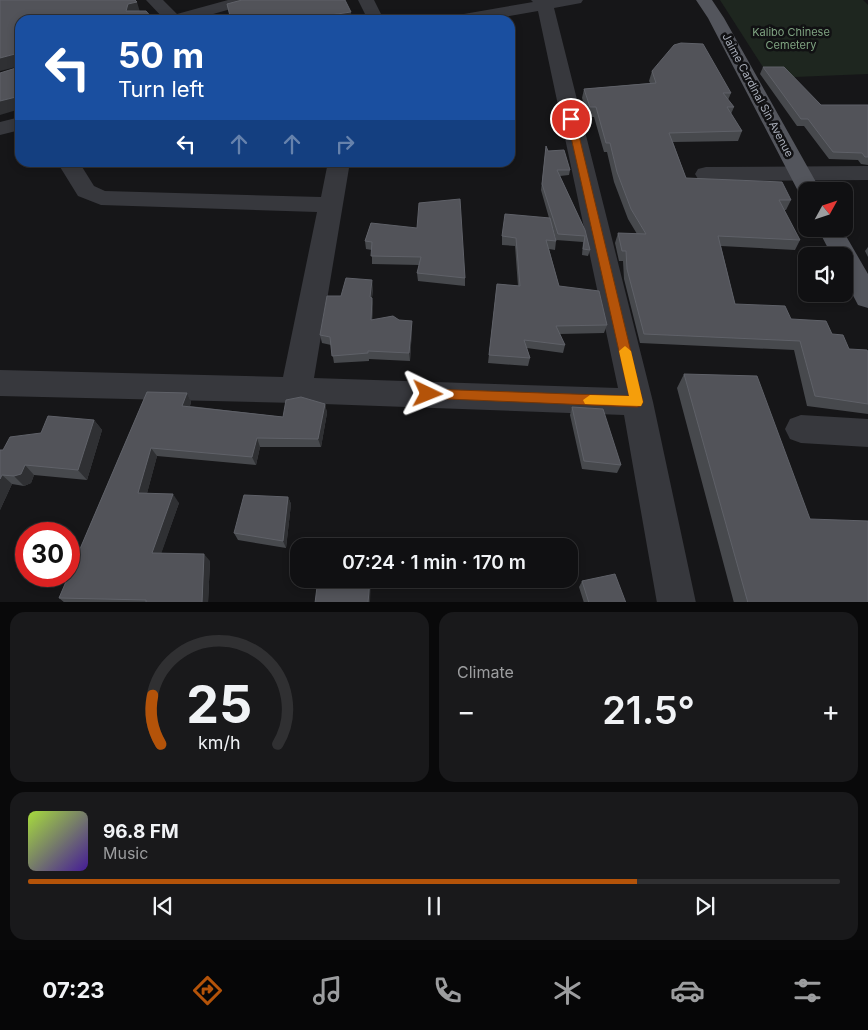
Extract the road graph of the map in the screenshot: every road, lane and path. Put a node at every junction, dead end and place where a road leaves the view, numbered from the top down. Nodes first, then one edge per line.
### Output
1 (154, 0) edge
2 (246, 0) edge
3 (366, 0) edge
4 (575, 0) edge
5 (704, 0) edge
6 (542, 3) edge
7 (189, 11) edge
8 (169, 15) edge
9 (174, 15) edge
10 (374, 15) edge
11 (483, 15) edge
12 (15, 124) edge
13 (0, 129) edge
14 (71, 167) edge
15 (338, 167) edge
16 (699, 168) dead end
17 (868, 173) edge
18 (801, 175) edge
19 (329, 205) junction
20 (835, 238) edge
21 (865, 287) edge
22 (0, 383) edge
23 (296, 390) junction
24 (637, 402) junction
25 (801, 429) dead end
26 (868, 434) edge
27 (677, 602) edge

1 - 8 street
2 - 7 street
3 - 10 street
4 - 6 street
5 - 18 main road, Jaime Cardinal Sin Avenue
6 - 11 street
6 - 24 street
7 - 9 street
12 - 13 street
14 - 19 street
15 - 19 street
16 - 18 street
17 - 18 street
19 - 23 street
20 - 21 main road
22 - 23 street
23 - 24 street
24 - 27 street
25 - 26 street

